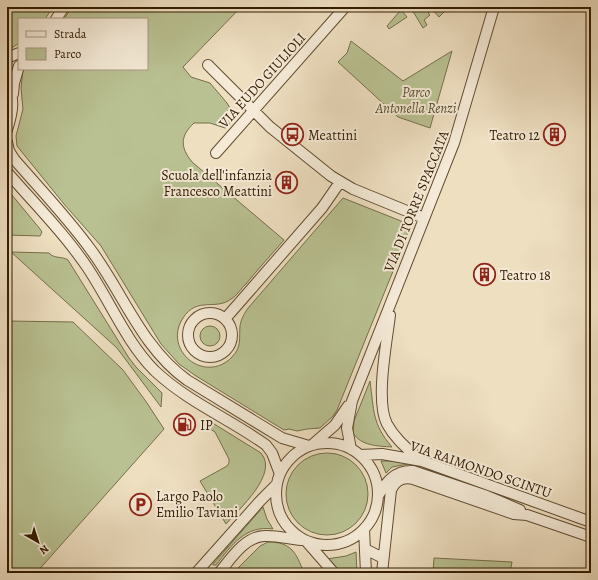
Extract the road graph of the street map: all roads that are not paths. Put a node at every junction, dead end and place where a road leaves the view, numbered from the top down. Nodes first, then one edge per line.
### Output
1 (64, 7) edge
2 (345, 7) edge
3 (494, 7) edge
4 (57, 18) edge
5 (18, 53) edge
6 (7, 58) edge
7 (208, 65) dead end
8 (18, 69) edge
9 (7, 81) edge
10 (13, 100) junction
11 (253, 110) junction
12 (7, 129) edge
13 (7, 142) edge
14 (216, 153) dead end
15 (7, 172) edge
16 (340, 182) junction
17 (424, 218) junction
18 (392, 299) junction
19 (225, 319) junction
20 (352, 401) junction
21 (310, 445) junction
22 (356, 452) junction
23 (422, 461) junction
24 (280, 474) junction
25 (276, 485) junction
26 (378, 496) junction
27 (527, 515) junction
28 (591, 522) edge
29 (364, 529) junction
30 (591, 537) edge
31 (306, 541) junction
32 (365, 549) junction
33 (383, 558) junction
34 (196, 573) edge
35 (219, 573) edge
36 (334, 573) edge
37 (366, 573) edge
38 (382, 573) edge

1 - 4 street
2 - 11 street, VIA EUDO GIULIOLI
3 - 17 street, VIA DI TORRE SPACCATA
5 - 6 street
7 - 11 street
8 - 10 street
9 - 10 street
10 - 12 street
11 - 14 street, VIA EUDO GIULIOLI
11 - 16 street
13 - 21 street
15 - 24 street
16 - 17 street
16 - 19 street
17 - 18 street, VIA DI TORRE SPACCATA
18 - 20 street, VIA DI TORRE SPACCATA
18 - 23 street
19 - 19 street
20 - 21 street, VIA DI TORRE SPACCATA
20 - 22 street, VIA DI TORRE SPACCATA
21 - 22 street
21 - 24 street
22 - 23 street, VIA RAIMONDO SCINTU
22 - 26 street
23 - 28 street, VIA RAIMONDO SCINTU
24 - 25 street
25 - 31 street
25 - 34 street
26 - 27 street, VIA RAIMONDO SCINTU
26 - 29 street
27 - 30 street, VIA RAIMONDO SCINTU
27 - 33 street, VIA RAIMONDO SCINTU
29 - 31 street
29 - 32 street
31 - 35 street
31 - 36 street
32 - 33 street
32 - 37 street
33 - 38 street, VIA RAIMONDO SCINTU

